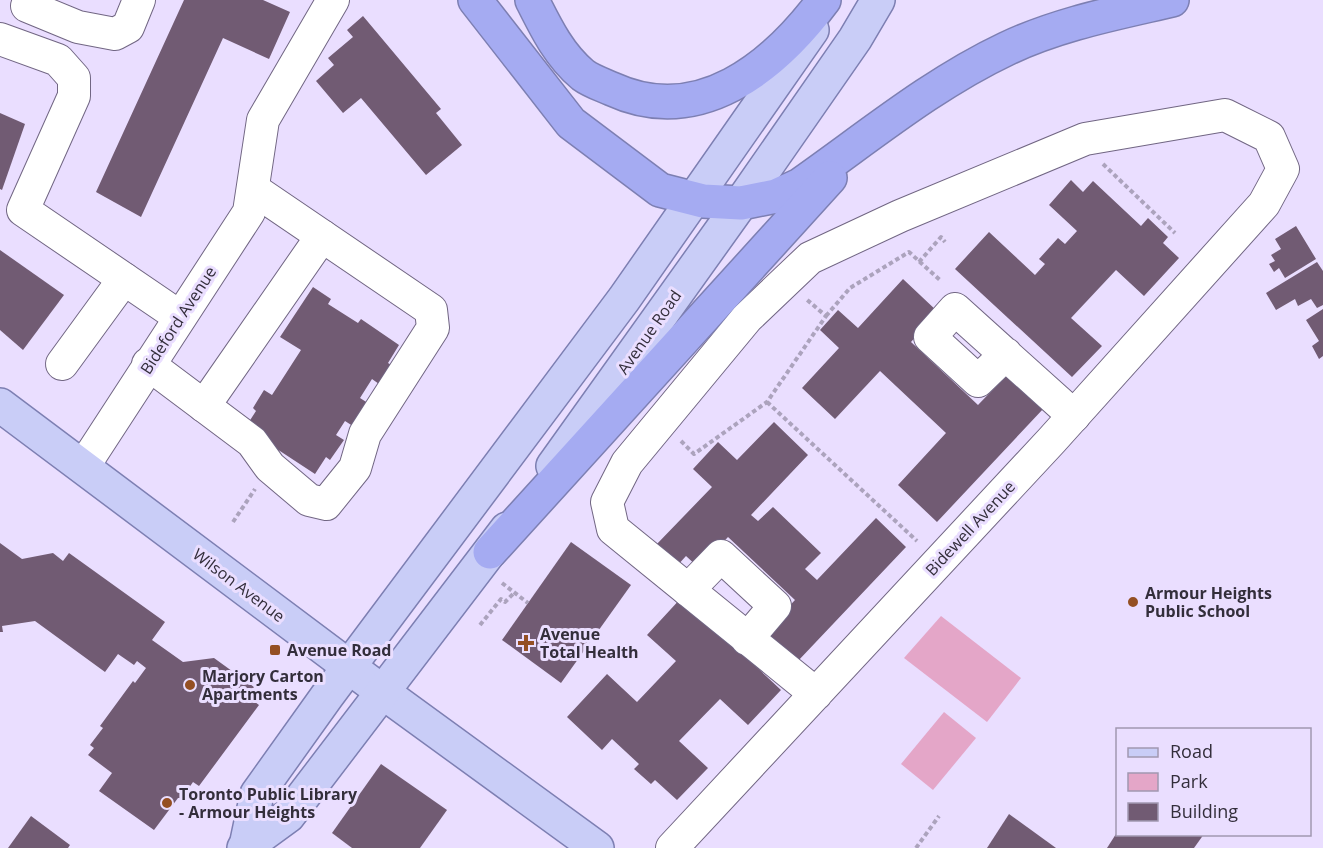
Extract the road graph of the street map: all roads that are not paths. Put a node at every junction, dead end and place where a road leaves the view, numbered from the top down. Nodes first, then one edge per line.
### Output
1 (139, 0) edge
2 (333, 0) edge
3 (475, 0) edge
4 (532, 0) edge
5 (824, 0) edge
6 (833, 0) edge
7 (878, 0) edge
8 (1173, 0) edge
9 (27, 6) dead end
10 (0, 39) edge
11 (865, 139) junction
12 (256, 178) junction
13 (692, 198) junction
14 (741, 203) junction
15 (322, 236) junction
16 (124, 279) junction
17 (180, 317) junction
18 (1006, 354) dead end
19 (62, 364) dead end
20 (148, 364) junction
21 (0, 405) edge
22 (204, 406) junction
23 (1074, 416) junction
24 (83, 467) junction
25 (490, 552) junction
26 (688, 591) junction
27 (747, 639) junction
28 (348, 667) junction
29 (384, 693) junction
30 (816, 694) junction
31 (245, 847) edge
32 (597, 848) edge
33 (672, 848) edge

1 - 9 street
2 - 12 street, Bideford Avenue
3 - 13 highway
4 - 5 highway
6 - 13 main road, Avenue Road
7 - 14 main road, Avenue Road
8 - 11 highway
10 - 16 street
11 - 14 highway
11 - 25 highway
12 - 15 street
12 - 17 street, Bideford Avenue
13 - 14 highway
13 - 28 main road, Avenue Road
14 - 25 main road, Avenue Road
15 - 22 street
15 - 22 street
16 - 17 street
16 - 19 street
17 - 20 street, Bideford Avenue
18 - 23 street
20 - 22 street
20 - 24 street, Bideford Avenue
21 - 24 main road, Wilson Avenue
23 - 26 street, Bidewell Avenue
23 - 30 street, Bidewell Avenue
24 - 28 main road, Wilson Avenue
25 - 29 main road, Avenue Road
26 - 27 street
26 - 27 street
27 - 30 street
28 - 29 main road, Wilson Avenue
28 - 31 main road, Avenue Road
29 - 31 main road, Avenue Road
29 - 32 main road, Wilson Avenue
30 - 33 street, Bidewell Avenue

